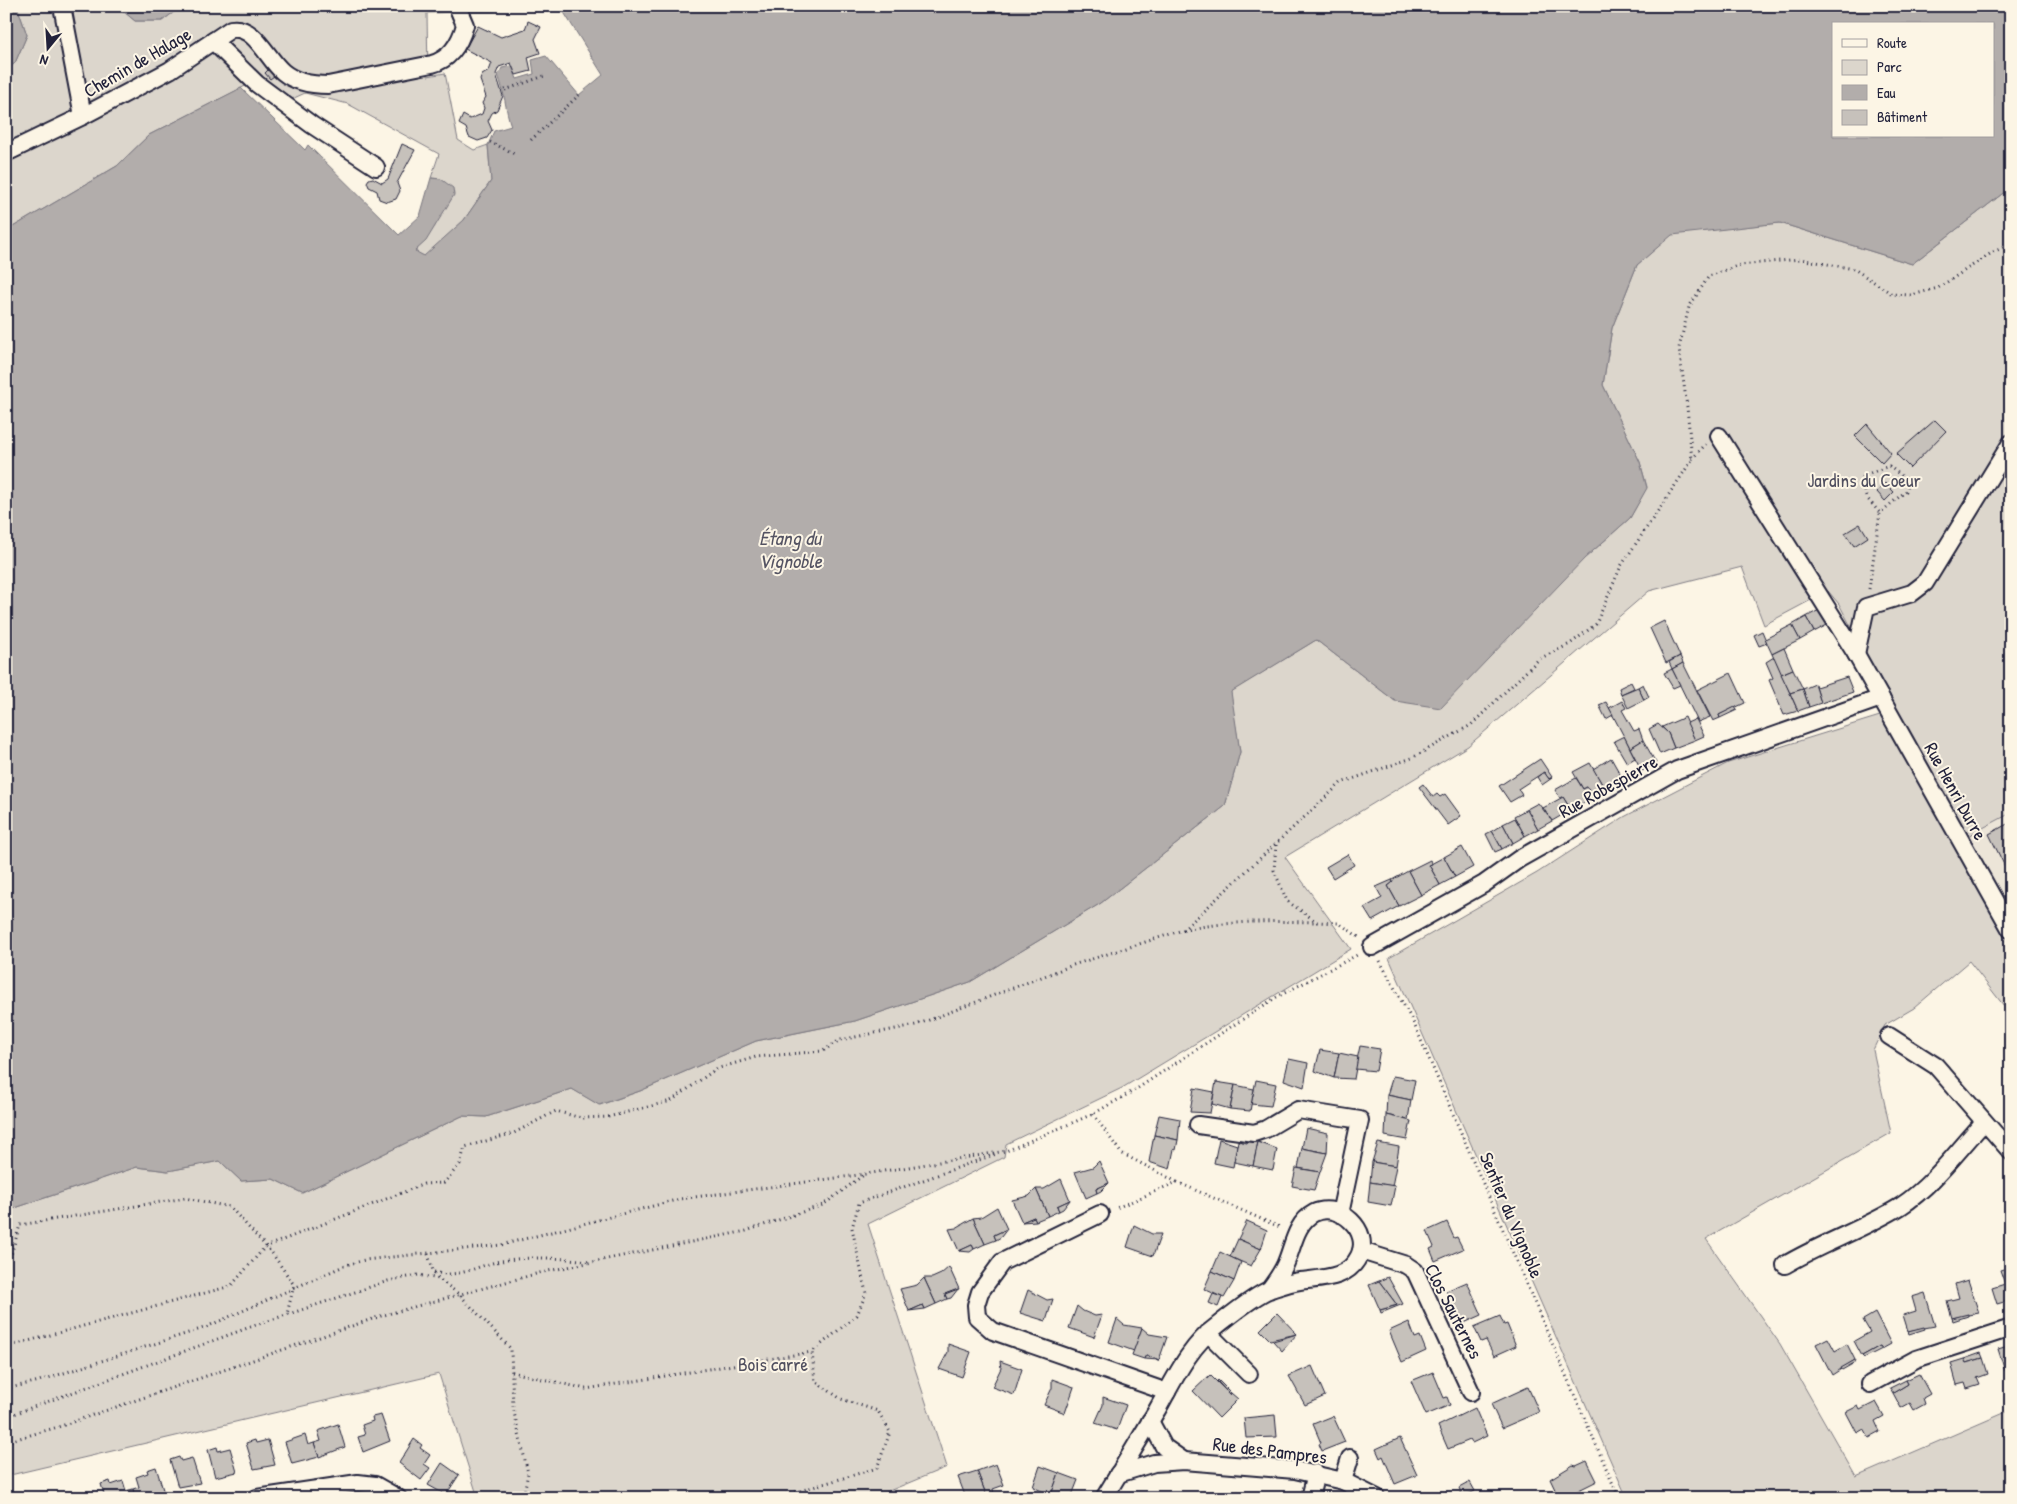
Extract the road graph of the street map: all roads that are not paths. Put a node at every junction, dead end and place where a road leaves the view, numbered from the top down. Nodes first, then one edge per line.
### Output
1 (62, 6) edge
2 (457, 6) edge
3 (213, 41) junction
4 (83, 116) junction
5 (6, 153) edge
6 (376, 167) dead end
7 (1719, 436) dead end
8 (2011, 443) edge
9 (1856, 654) junction
10 (1882, 698) junction
11 (2011, 930) edge
12 (1372, 947) road end
13 (1889, 1036) dead end
14 (1984, 1122) junction
15 (1198, 1125) dead end
16 (2011, 1152) edge
17 (1100, 1214) road end
18 (1340, 1214) junction
19 (1361, 1251) junction
20 (1785, 1265) dead end
21 (1269, 1290) junction
22 (2011, 1328) edge
23 (1208, 1333) junction
24 (1249, 1374) dead end
25 (1870, 1384) dead end
26 (1167, 1392) junction
27 (1471, 1392) dead end
28 (1150, 1421) junction
29 (1350, 1458) dead end
30 (1184, 1460) junction
31 (1316, 1473) junction
32 (1118, 1474) junction
33 (1343, 1481) junction
34 (257, 1498) edge
35 (398, 1498) edge
36 (1104, 1498) edge
37 (1310, 1498) edge
38 (1377, 1498) edge

1 - 4 street
2 - 3 street, Chemin de Halage
3 - 4 street, Chemin de Halage
3 - 6 street
4 - 5 street, Chemin de Halage
7 - 9 street, Rue Henri Durre
8 - 9 street
9 - 10 street, Rue Henri Durre
10 - 11 street, Rue Henri Durre
10 - 12 street, Rue Robespierre
13 - 14 street
14 - 16 street
14 - 20 street
15 - 18 street
17 - 26 street
18 - 19 street
18 - 21 street
19 - 21 street
19 - 27 street, Clos Sauternes
21 - 23 street
22 - 25 street
23 - 24 street
23 - 26 street
26 - 28 street
28 - 30 street, Rue des Pampres
28 - 32 street
29 - 33 street
30 - 31 street, Rue des Pampres
30 - 32 street, Rue des Pampres
31 - 33 street, Rue des Pampres
31 - 37 street
32 - 36 street
33 - 38 street, Rue des Pampres
34 - 35 street

